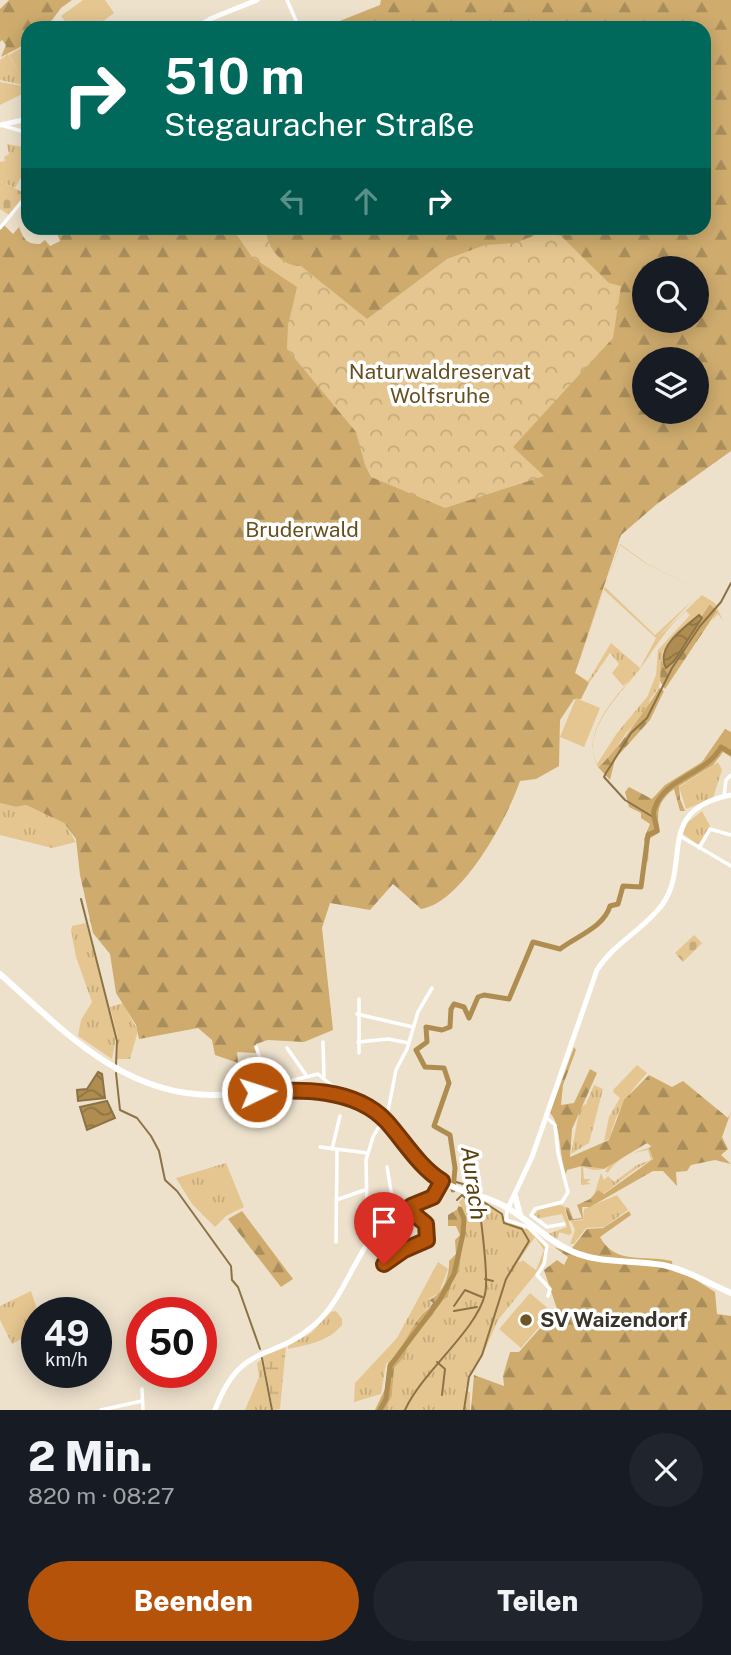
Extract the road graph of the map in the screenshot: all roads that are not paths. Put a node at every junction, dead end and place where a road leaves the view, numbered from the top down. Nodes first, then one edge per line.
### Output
1 (257, 0) edge
2 (287, 0) edge
3 (207, 21) edge
4 (296, 21) edge
5 (21, 120) edge
6 (0, 125) edge
7 (21, 131) edge
8 (21, 202) edge
9 (0, 228) edge
10 (731, 775) edge
11 (727, 796) edge
12 (731, 835) edge
13 (678, 836) junction
14 (699, 848) junction
15 (730, 864) edge
16 (0, 974) edge
17 (432, 988) dead end
18 (359, 999) dead end
19 (357, 1014) junction
20 (413, 1027) junction
21 (323, 1042) dead end
22 (358, 1042) junction
23 (409, 1043) junction
24 (256, 1047) dead end
25 (286, 1048) dead end
26 (359, 1053) dead end
27 (306, 1075) junction
28 (324, 1076) junction
29 (270, 1086) junction
30 (225, 1095) junction
31 (340, 1115) dead end
32 (381, 1117) junction
33 (545, 1118) junction
34 (320, 1147) dead end
35 (335, 1149) junction
36 (368, 1153) junction
37 (387, 1167) dead end
38 (442, 1181) junction
39 (365, 1190) junction
40 (515, 1196) junction
41 (336, 1199) junction
42 (411, 1206) junction
43 (508, 1208) junction
44 (395, 1214) junction
45 (521, 1217) junction
46 (564, 1224) dead end
47 (377, 1230) junction
48 (336, 1242) dead end
49 (384, 1264) dead end
50 (731, 1293) edge
51 (548, 1296) dead end
52 (142, 1389) dead end
53 (142, 1401) junction
54 (105, 1409) edge
55 (143, 1410) edge
56 (215, 1410) edge

1 - 3 street
2 - 4 street
5 - 6 street
6 - 7 street
8 - 9 street
10 - 11 street
11 - 13 street
12 - 14 street
13 - 14 street
13 - 33 street
14 - 15 street
16 - 30 main road
17 - 20 street
18 - 19 street
19 - 20 street
19 - 22 street
20 - 23 street
21 - 28 street
22 - 23 street
22 - 26 street
23 - 32 street
24 - 29 street
25 - 27 street
27 - 28 street
27 - 29 street
28 - 32 street
29 - 30 street
30 - 32 main road
31 - 35 street
32 - 36 street
32 - 38 main road
33 - 40 street
33 - 46 street
34 - 35 street
35 - 36 street
35 - 41 street
36 - 39 street
37 - 44 street
38 - 42 street
38 - 43 main road
39 - 41 street
39 - 47 street
40 - 43 street
40 - 45 main road
41 - 48 street
42 - 44 street
42 - 49 street
43 - 45 main road
43 - 51 street
44 - 47 street
45 - 50 main road
47 - 56 street
52 - 53 street
53 - 54 street
53 - 55 street

